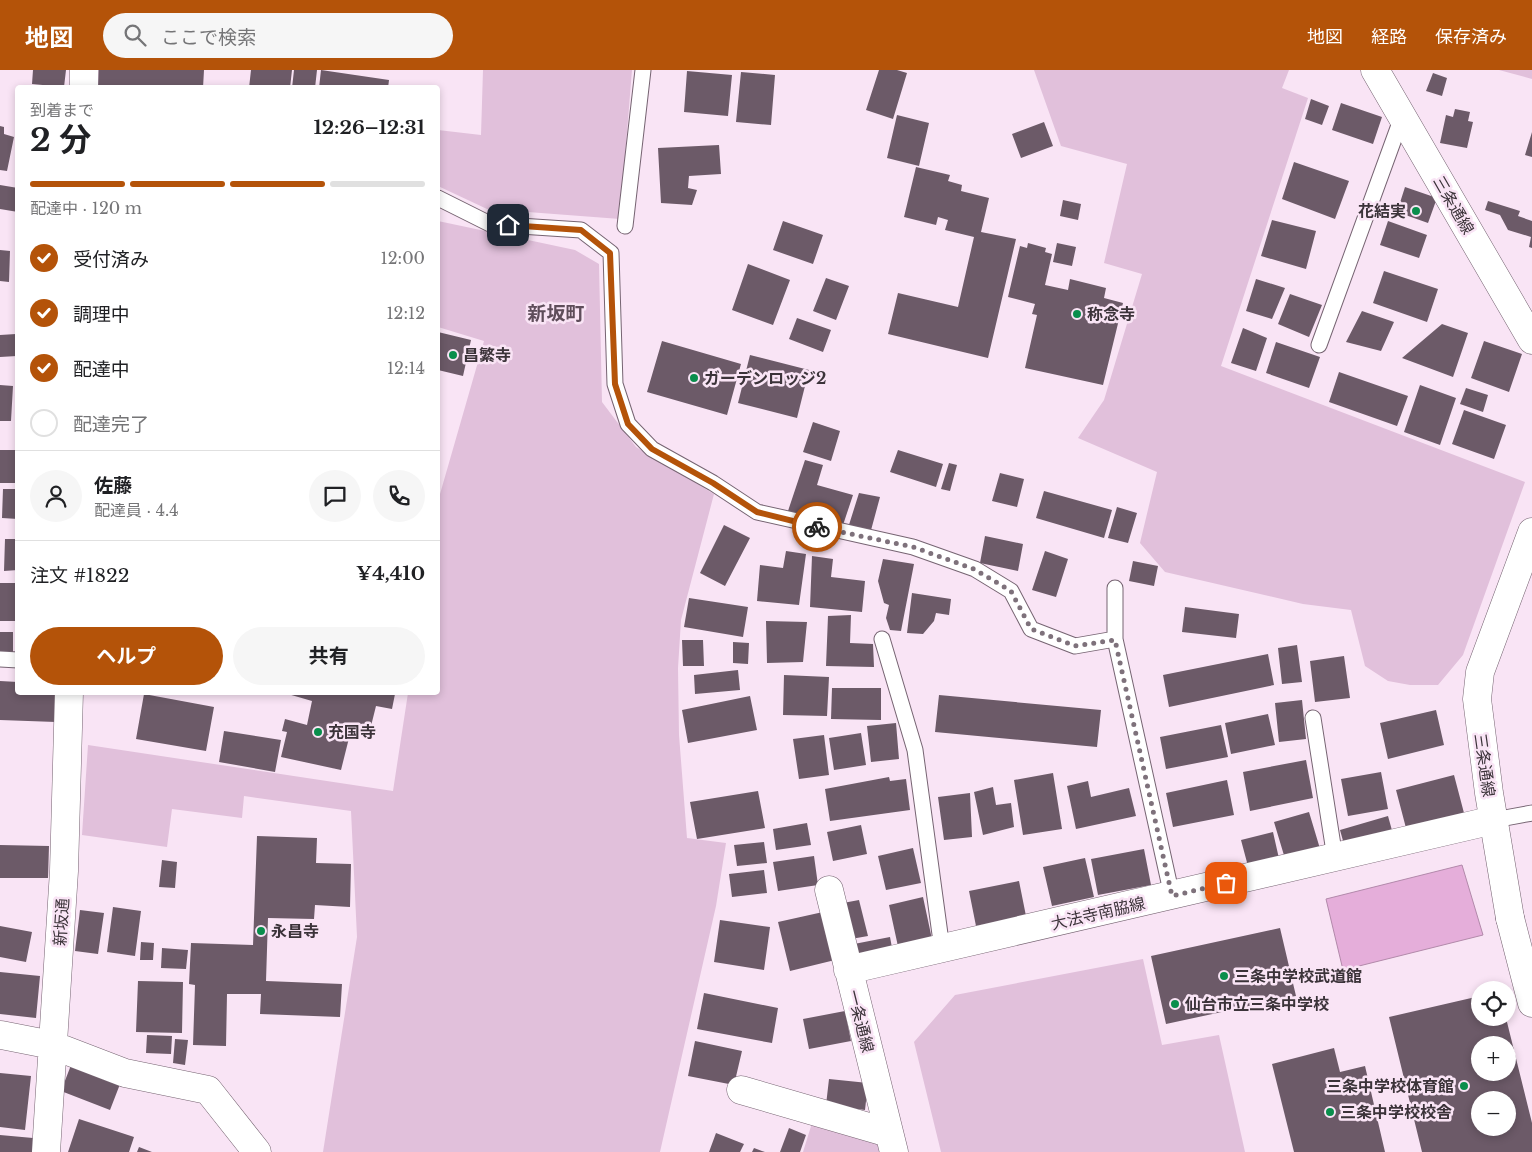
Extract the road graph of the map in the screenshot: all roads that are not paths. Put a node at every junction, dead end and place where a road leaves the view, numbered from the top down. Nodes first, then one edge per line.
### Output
1 (84, 70) edge
2 (643, 70) edge
3 (1375, 70) edge
4 (84, 85) edge
5 (1402, 117) junction
6 (440, 199) edge
7 (625, 226) dead end
8 (1532, 340) edge
9 (1319, 345) dead end
10 (1532, 532) edge
11 (1115, 588) dead end
12 (882, 639) dead end
13 (1115, 640) junction
14 (0, 658) edge
15 (15, 660) edge
16 (69, 695) edge
17 (1313, 718) dead end
18 (1532, 813) edge
19 (1494, 820) junction
20 (1335, 858) junction
21 (829, 890) dead end
22 (1172, 896) junction
23 (942, 948) junction
24 (848, 970) junction
25 (1532, 1003) edge
26 (1, 1035) edge
27 (52, 1045) junction
28 (741, 1090) dead end
29 (891, 1142) edge
30 (46, 1152) edge
31 (257, 1152) edge

1 - 4 street
2 - 7 lane
3 - 5 street, 三条通線
5 - 8 street, 三条通線
5 - 9 lane
6 - 13 lane
10 - 19 street, 三条通線
11 - 13 lane
12 - 23 lane
13 - 22 lane
14 - 15 lane
16 - 27 street, 新坂通
17 - 20 lane
18 - 19 lane
19 - 20 street, 大法寺南脇線
19 - 25 street, 三条通線
20 - 22 street, 大法寺南脇線
21 - 24 street, 一条通線
22 - 23 street, 大法寺南脇線
23 - 24 street, 大法寺南脇線
24 - 29 street, 一条通線
26 - 27 street
27 - 30 street, 新坂通
27 - 31 street
28 - 29 street

